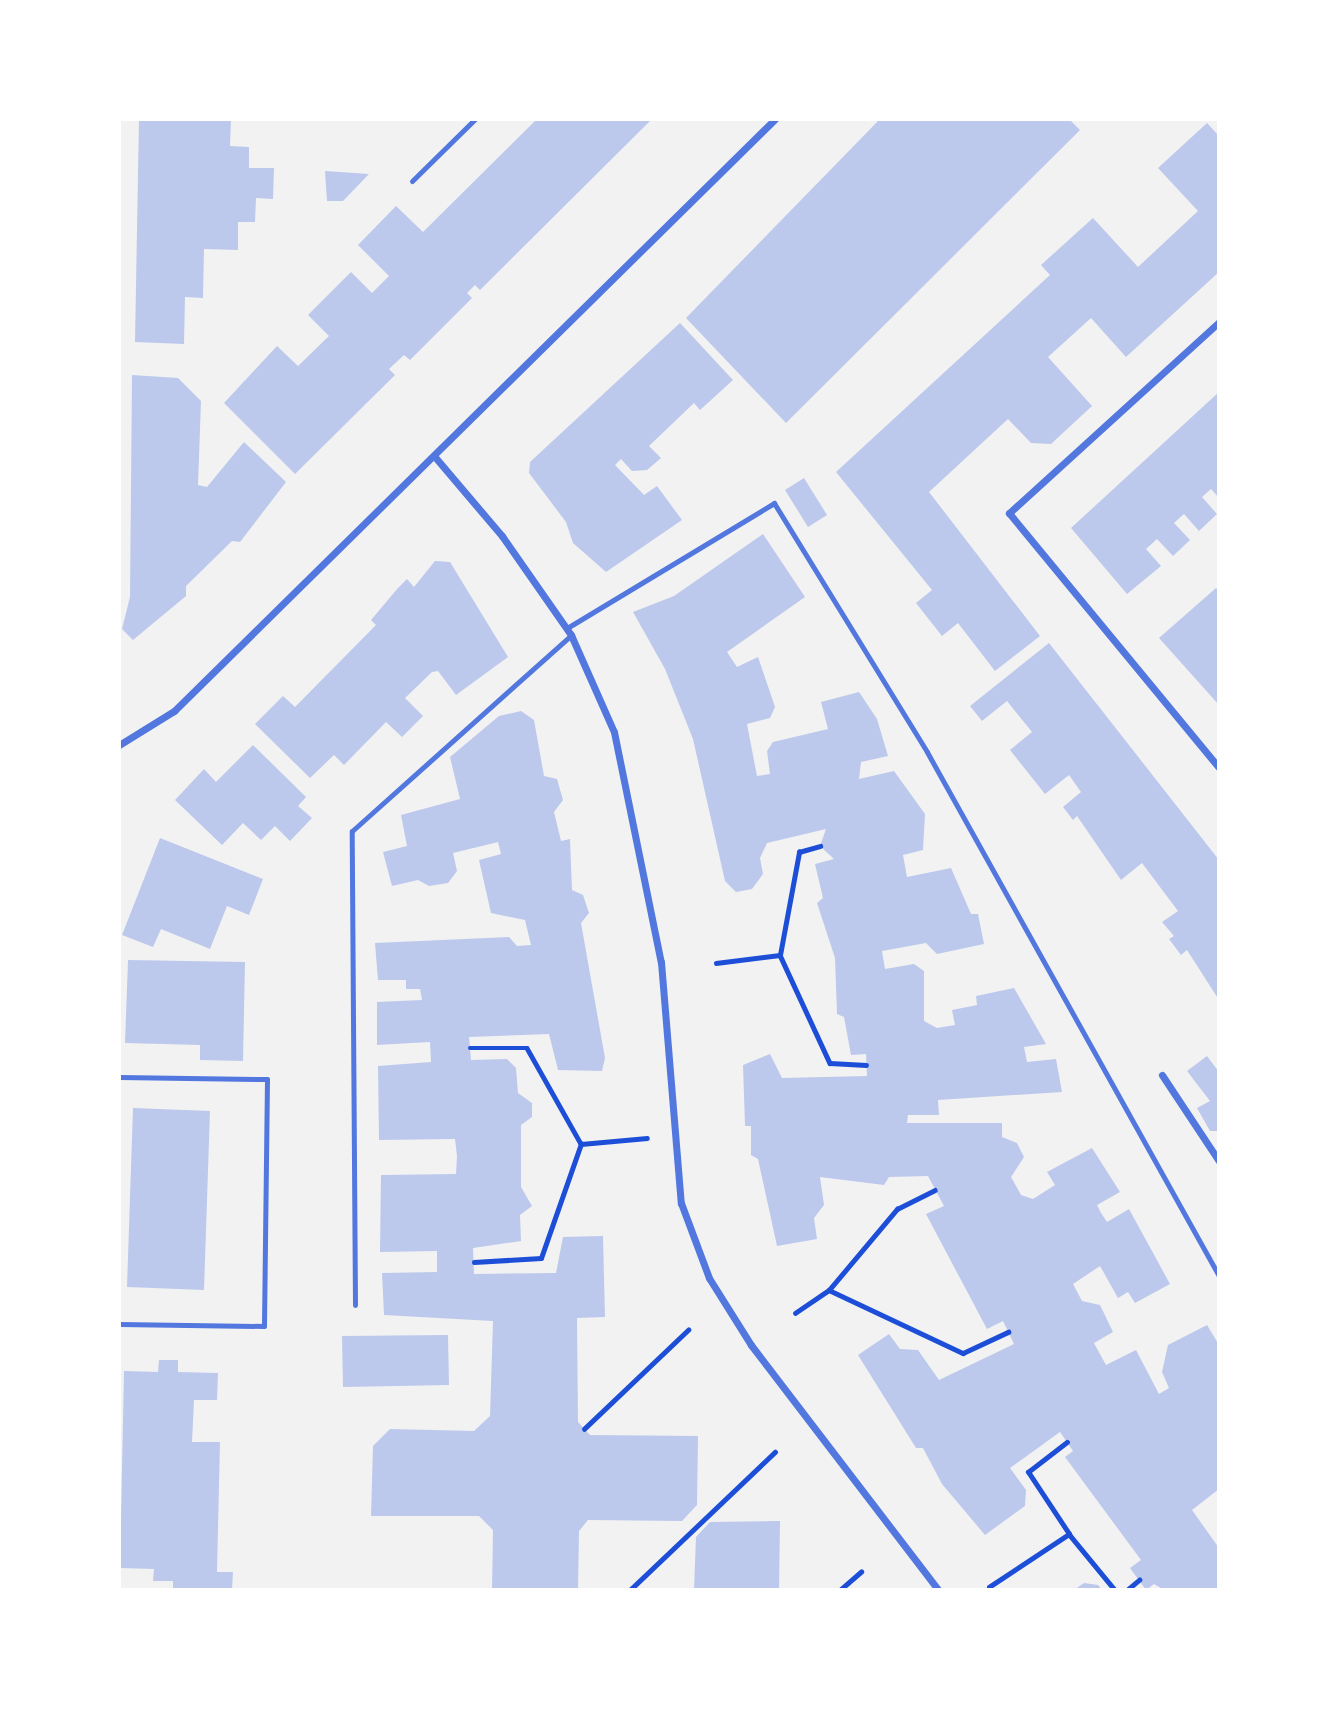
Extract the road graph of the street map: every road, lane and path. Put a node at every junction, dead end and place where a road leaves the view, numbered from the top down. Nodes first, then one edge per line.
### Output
1 (475, 119) edge
2 (775, 119) edge
3 (412, 181) dead end
4 (1219, 322) edge
5 (435, 457) junction
6 (569, 631) junction
7 (119, 745) edge
8 (1219, 768) edge
9 (820, 846) dead end
10 (779, 955) junction
11 (716, 962) dead end
12 (470, 1048) dead end
13 (866, 1065) dead end
14 (1162, 1075) dead end
15 (119, 1077) edge
16 (675, 1133) junction
17 (581, 1144) junction
18 (1219, 1161) edge
19 (935, 1190) dead end
20 (474, 1262) dead end
21 (1219, 1276) edge
22 (829, 1290) junction
23 (355, 1305) dead end
24 (795, 1313) dead end
25 (119, 1324) edge
26 (688, 1330) dead end
27 (1008, 1332) dead end
28 (584, 1429) dead end
29 (1067, 1441) dead end
30 (775, 1452) dead end
31 (1069, 1534) junction
32 (861, 1572) dead end
33 (1139, 1580) dead end
34 (989, 1587) dead end
35 (629, 1590) edge
36 (841, 1590) edge
37 (938, 1590) edge
38 (1115, 1590) edge
39 (1127, 1590) edge

1 - 3 lane
2 - 5 street
4 - 8 street
5 - 6 street
5 - 7 street
6 - 16 street
6 - 21 lane
6 - 23 lane
9 - 10 path
10 - 11 path
10 - 13 path
12 - 17 path
14 - 18 street
15 - 25 lane
16 - 17 path
16 - 37 street
17 - 20 path
19 - 22 path
22 - 24 path
22 - 27 path
26 - 28 path
29 - 31 path
30 - 35 path
31 - 34 path
31 - 38 path
32 - 36 path
33 - 39 path

